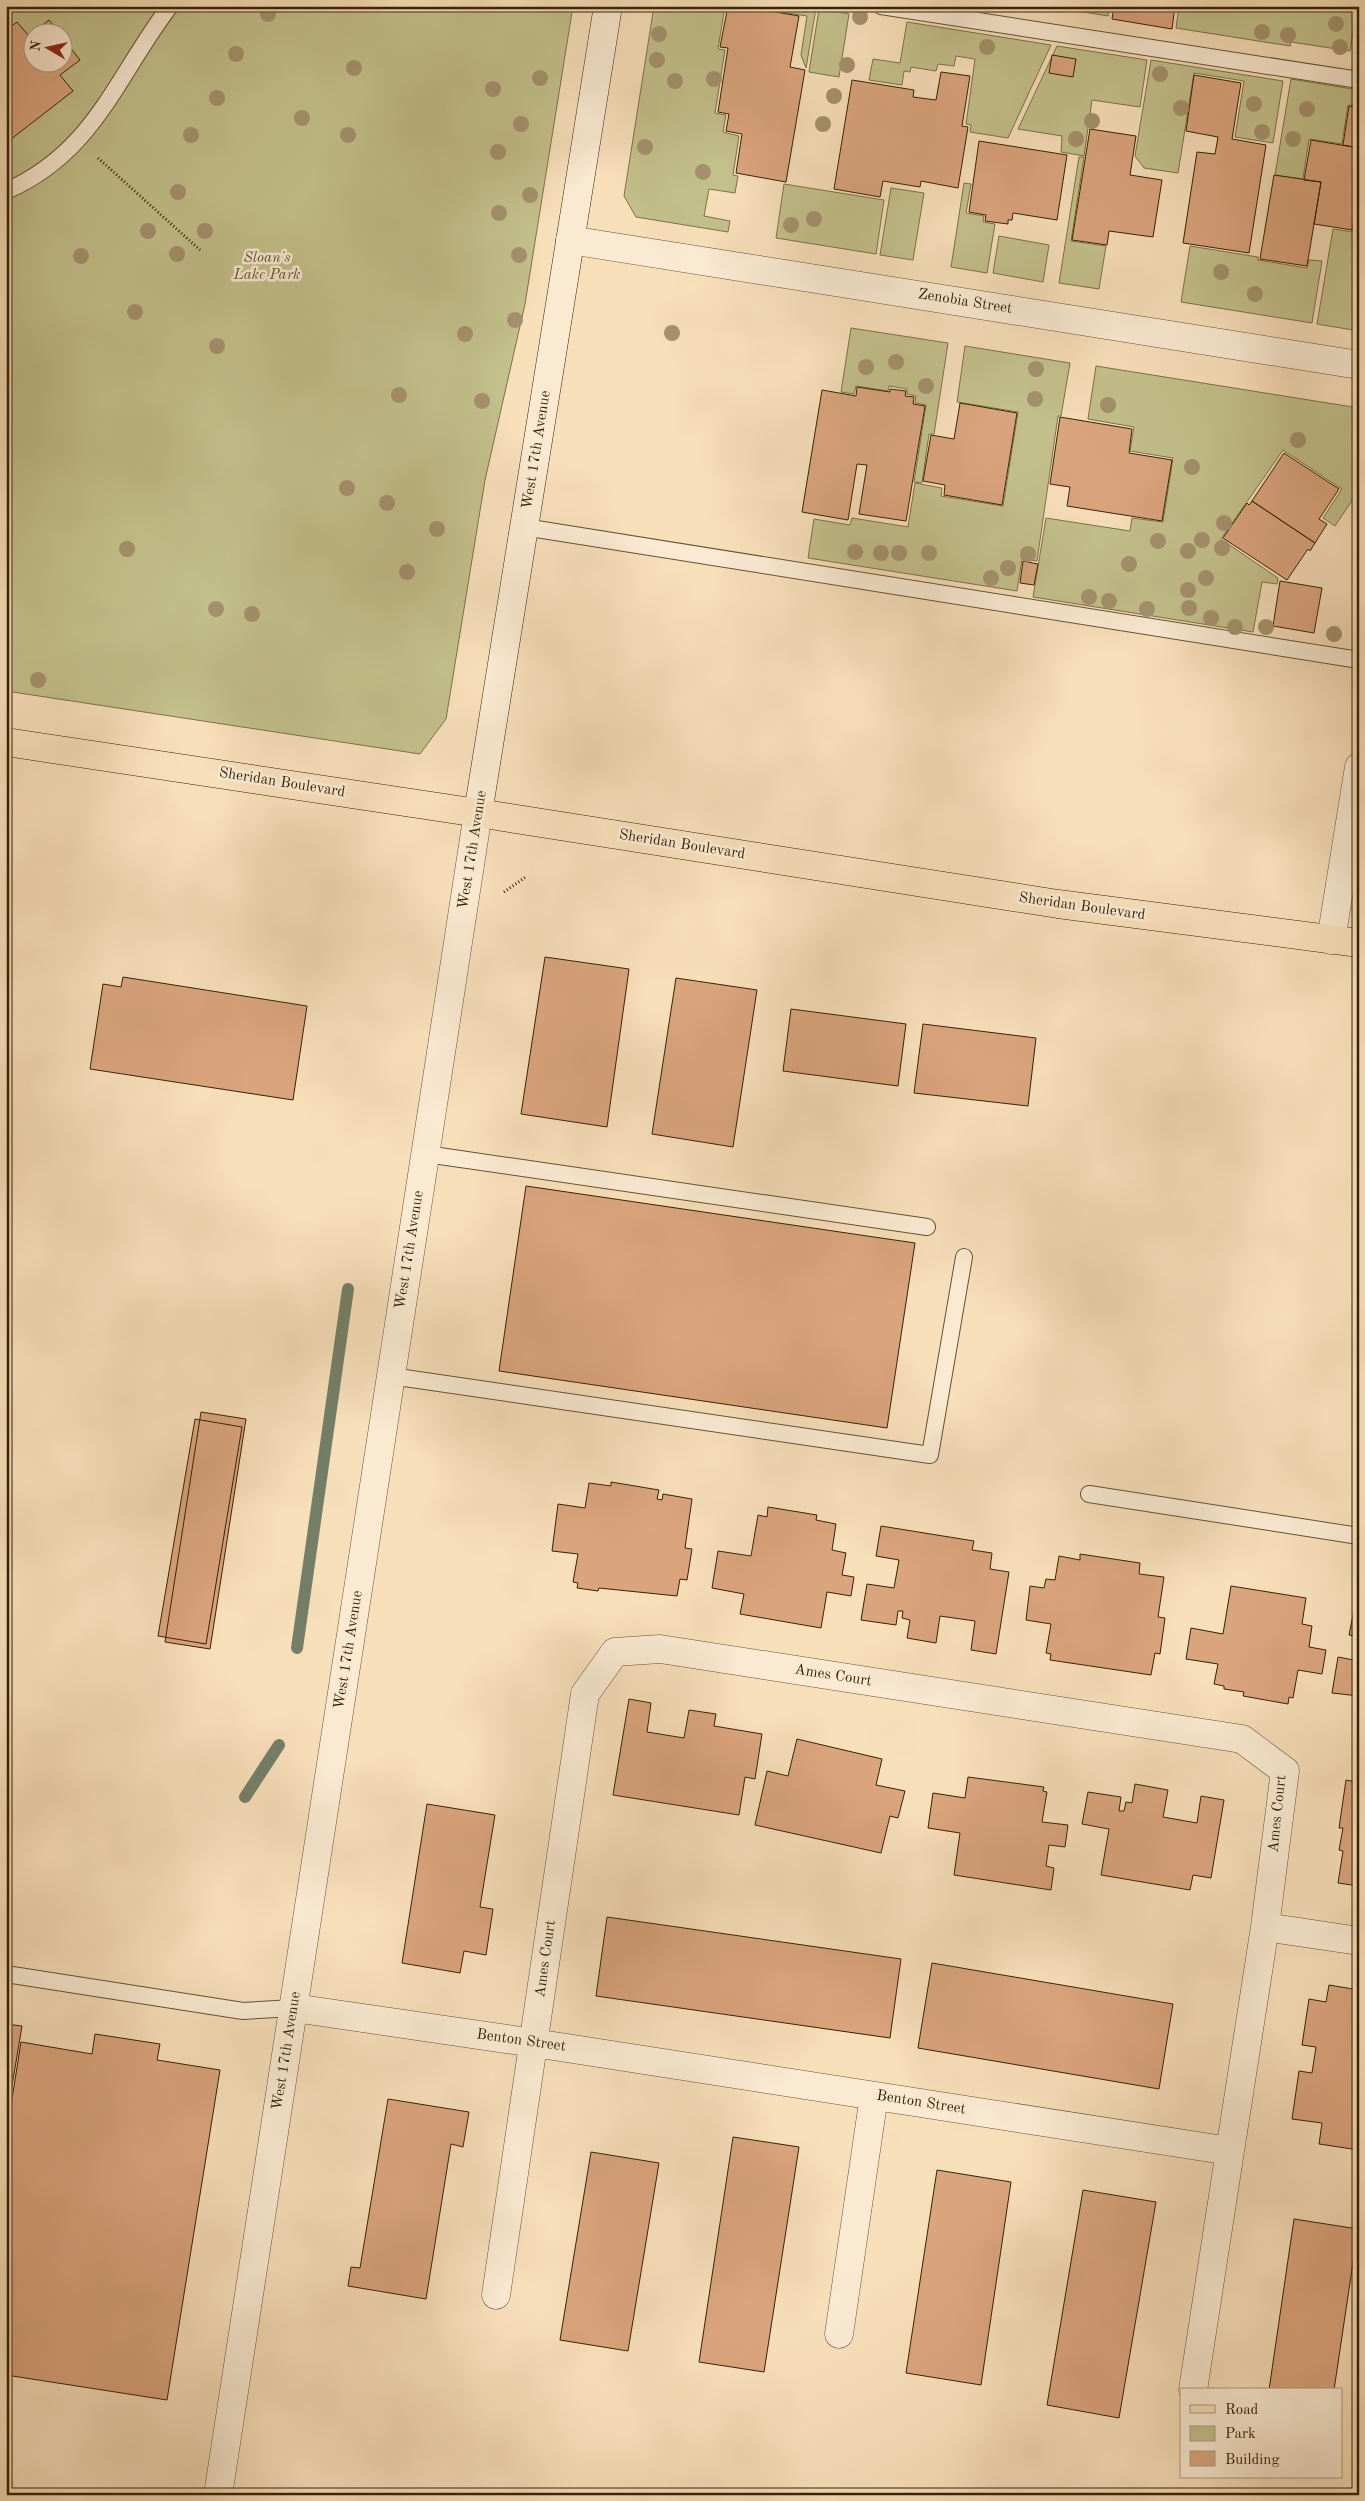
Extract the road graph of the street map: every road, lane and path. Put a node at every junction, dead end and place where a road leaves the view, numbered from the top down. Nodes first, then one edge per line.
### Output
1 (170, 6) edge
2 (608, 6) edge
3 (881, 6) edge
4 (1359, 80) edge
5 (79, 140) junction
6 (6, 191) edge
7 (570, 240) junction
8 (200, 250) dead end
9 (1359, 365) edge
10 (524, 527) junction
11 (1359, 660) edge
12 (6, 742) edge
13 (1359, 767) edge
14 (478, 813) junction
15 (527, 876) dead end
16 (504, 892) dead end
17 (1331, 940) junction
18 (1359, 943) edge
19 (426, 1154) junction
20 (927, 1227) dead end
21 (964, 1257) dead end
22 (391, 1376) junction
23 (1089, 1494) dead end
24 (1359, 1536) edge
25 (1265, 1927) junction
26 (1359, 1940) edge
27 (6, 1974) edge
28 (294, 2008) junction
29 (534, 2043) junction
30 (874, 2096) junction
31 (1230, 2151) junction
32 (496, 2294) dead end
33 (839, 2334) dead end
34 (1193, 2388) edge
35 (218, 2495) edge

1 - 5 lane
2 - 7 street, West 17th Avenue
3 - 4 lane
5 - 6 lane
5 - 8 path
7 - 9 street, Zenobia Street
7 - 10 street, West 17th Avenue
10 - 11 lane
10 - 14 street, West 17th Avenue
12 - 14 main road, Sheridan Boulevard
13 - 17 street
14 - 17 main road, Sheridan Boulevard
14 - 19 street, West 17th Avenue
15 - 16 path
17 - 18 main road, Sheridan Boulevard
19 - 20 lane
19 - 22 street, West 17th Avenue
21 - 22 lane
22 - 28 street, West 17th Avenue
23 - 24 lane
25 - 26 street
25 - 29 street, Ames Court
25 - 31 street
27 - 28 lane
28 - 29 street, Benton Street
28 - 35 street, West 17th Avenue
29 - 30 street, Benton Street
29 - 32 street
30 - 31 street, Benton Street
30 - 33 street
31 - 34 street

